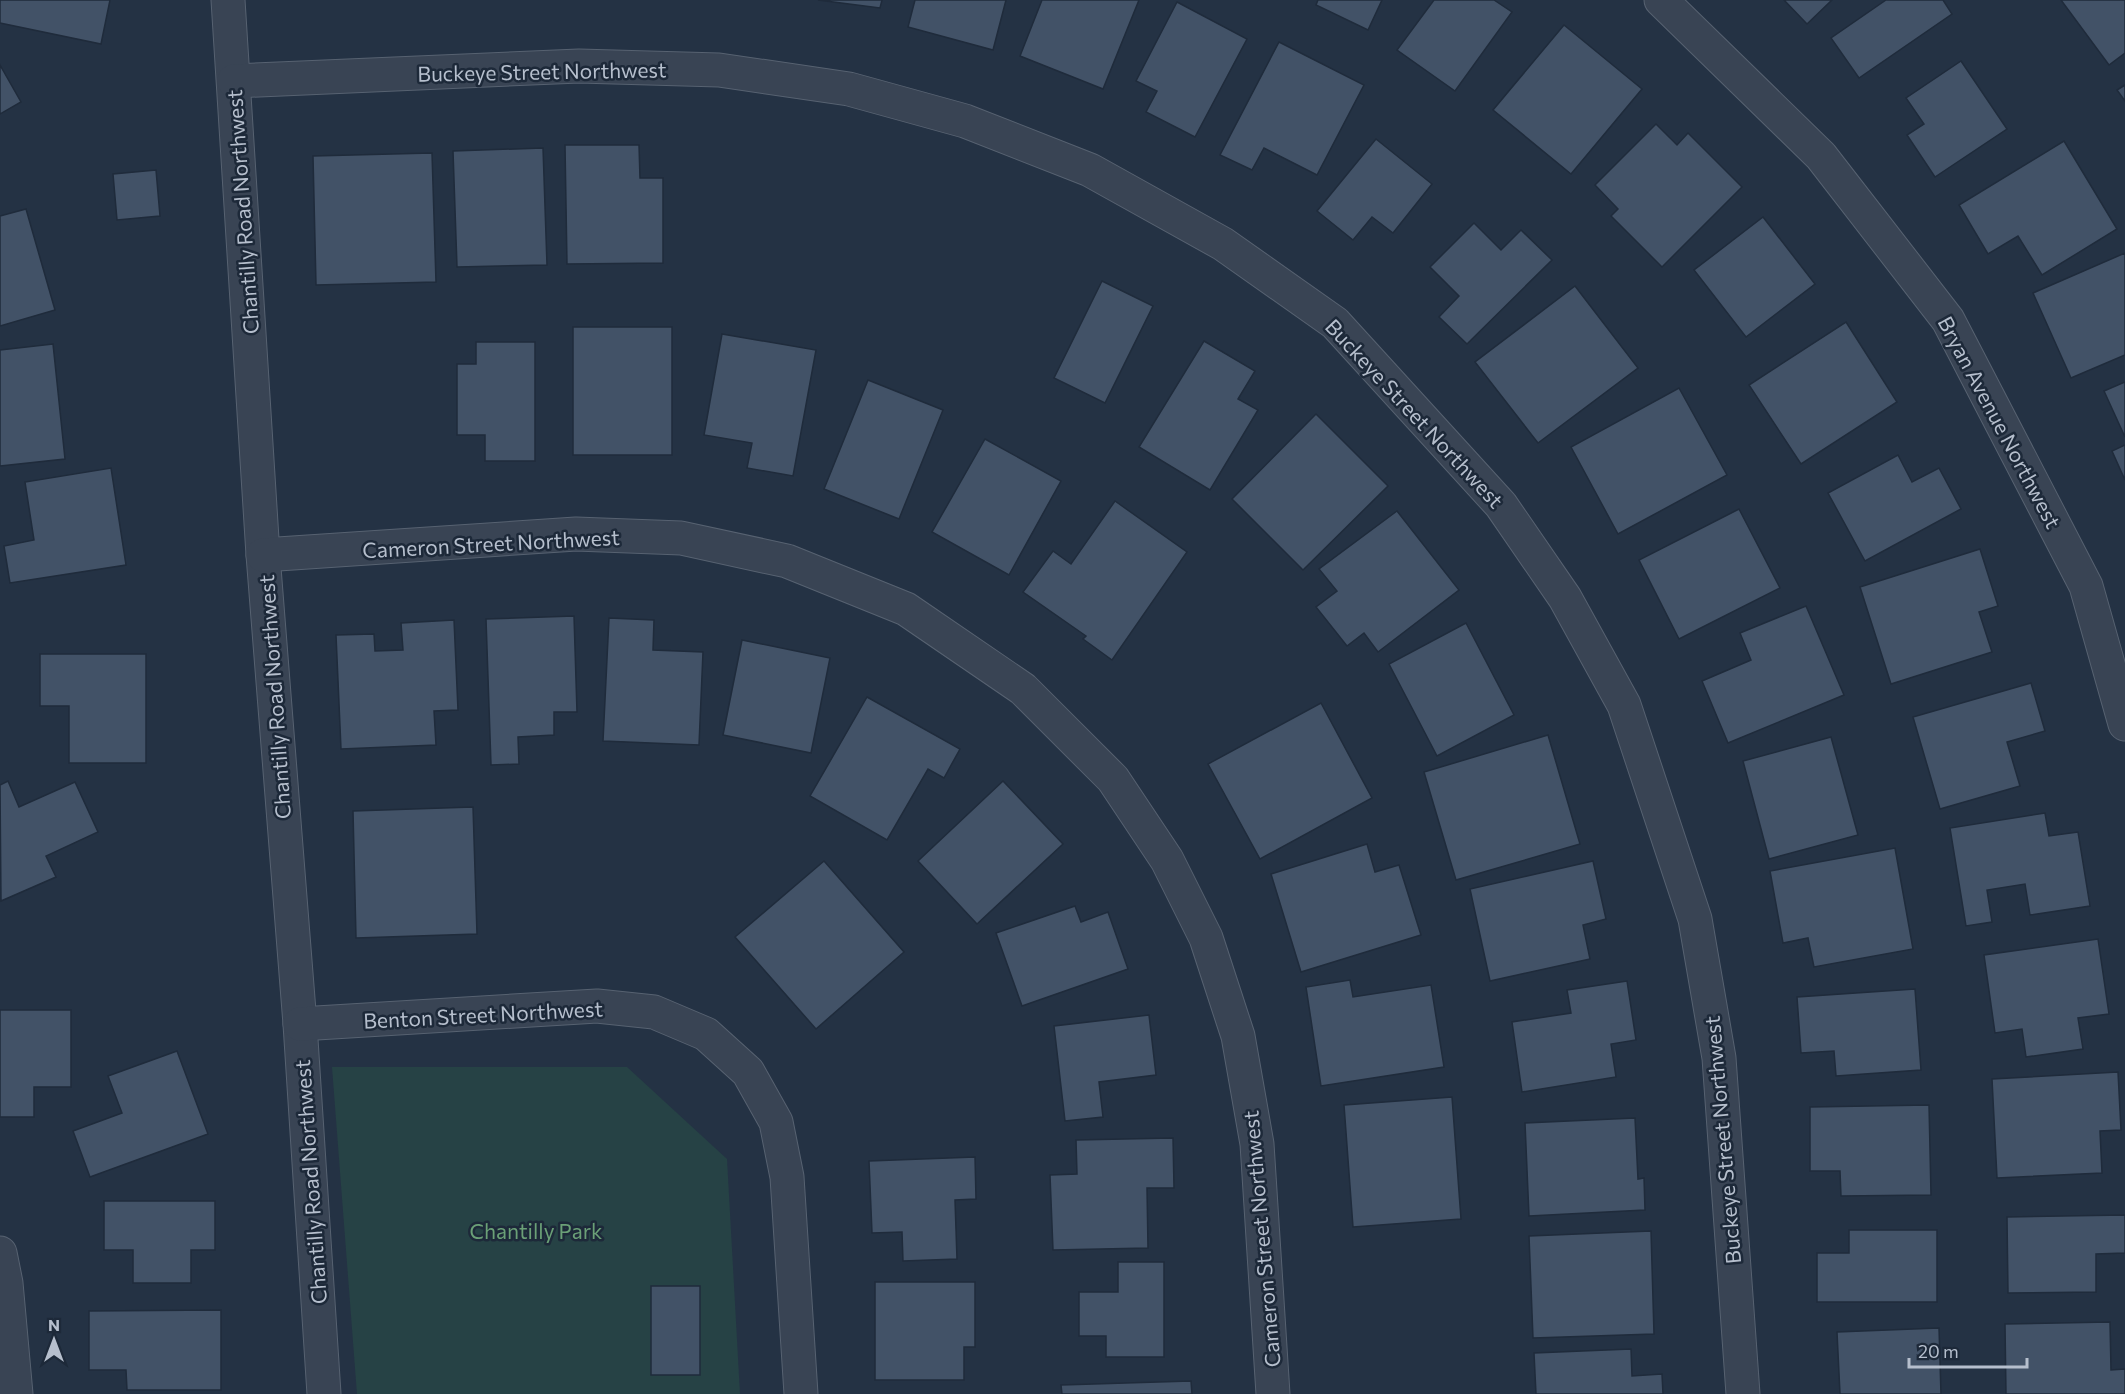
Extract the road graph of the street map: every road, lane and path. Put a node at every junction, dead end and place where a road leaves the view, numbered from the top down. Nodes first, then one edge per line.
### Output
1 (228, 0) edge
2 (1661, 0) edge
3 (234, 81) junction
4 (263, 555) junction
5 (2125, 724) edge
6 (300, 1024) junction
7 (0, 1253) edge
8 (16, 1394) edge
9 (324, 1394) edge
10 (801, 1394) edge
11 (1273, 1394) edge
12 (1743, 1394) edge

1 - 3 street, Chantilly Road Northwest
2 - 5 street, Bryan Avenue Northwest
3 - 4 street, Chantilly Road Northwest
3 - 12 street, Buckeye Street Northwest
4 - 6 street, Chantilly Road Northwest
4 - 11 street, Cameron Street Northwest
6 - 9 street, Chantilly Road Northwest
6 - 10 street, Benton Street Northwest
7 - 8 street

